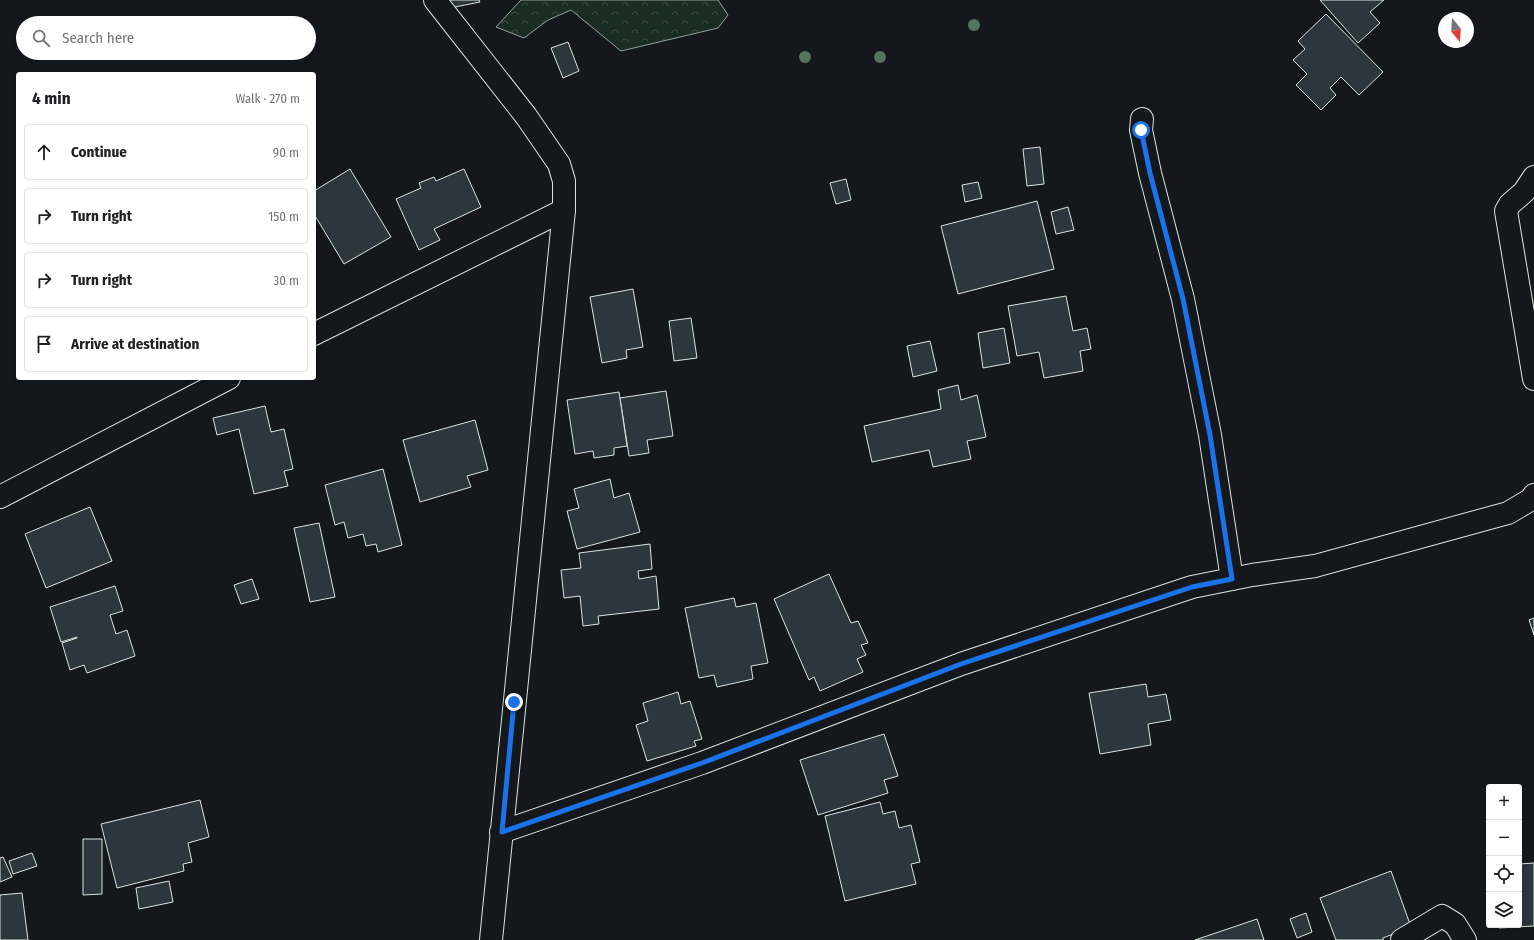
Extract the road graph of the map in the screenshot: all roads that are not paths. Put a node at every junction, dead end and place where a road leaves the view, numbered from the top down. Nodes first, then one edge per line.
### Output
1 (435, 0) edge
2 (1142, 119) dead end
3 (1534, 176) edge
4 (564, 210) junction
5 (316, 333) edge
6 (1534, 379) edge
7 (225, 380) edge
8 (1534, 495) edge
9 (0, 497) edge
10 (1232, 579) junction
11 (502, 832) junction
12 (491, 940) edge
13 (1402, 940) edge
14 (1465, 940) edge

1 - 4 street
2 - 10 street
3 - 6 street
4 - 5 street
4 - 11 street
7 - 9 street
8 - 10 street
10 - 11 street
11 - 12 street
13 - 14 street

